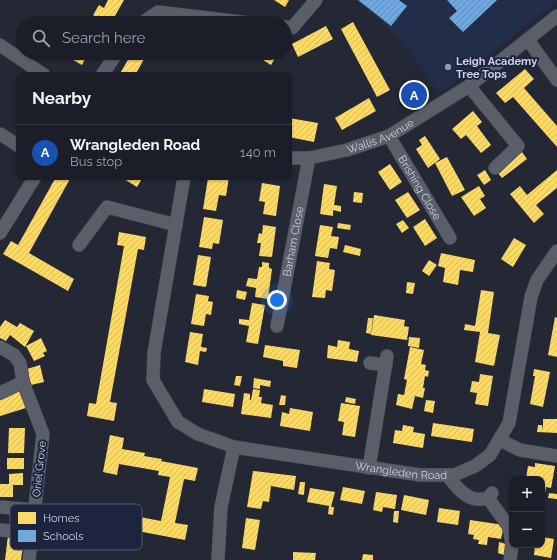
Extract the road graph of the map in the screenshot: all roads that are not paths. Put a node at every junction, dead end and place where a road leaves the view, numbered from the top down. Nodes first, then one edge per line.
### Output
1 (316, 0) edge
2 (152, 16) edge
3 (191, 16) edge
4 (557, 16) edge
5 (292, 28) edge
6 (528, 40) junction
7 (0, 45) edge
8 (16, 56) edge
9 (22, 60) edge
10 (112, 60) edge
11 (40, 72) edge
12 (104, 72) edge
13 (557, 80) edge
14 (469, 86) junction
15 (0, 134) edge
16 (389, 136) junction
17 (16, 144) edge
18 (292, 158) edge
19 (309, 158) junction
20 (495, 168) dead end
21 (33, 180) edge
22 (184, 180) edge
23 (176, 225) junction
24 (1, 229) edge
25 (450, 238) dead end
26 (79, 245) dead end
27 (555, 257) edge
28 (277, 326) dead end
29 (0, 347) edge
30 (370, 363) dead end
31 (23, 382) junction
32 (0, 393) edge
33 (500, 440) junction
34 (234, 447) junction
35 (557, 456) edge
36 (369, 468) junction
37 (447, 475) junction
38 (36, 504) edge
39 (0, 507) edge
40 (10, 508) edge
41 (509, 527) edge
42 (0, 530) edge
43 (10, 531) edge
44 (512, 548) edge
45 (30, 550) edge
46 (218, 558) dead end
47 (29, 560) edge
48 (510, 560) edge

1 - 5 street
2 - 3 street
4 - 6 street, Wallis Avenue
6 - 13 street
6 - 14 street, Wallis Avenue
7 - 8 street
9 - 11 street
10 - 12 street
14 - 16 street, Wallis Avenue
14 - 20 street
15 - 17 street
16 - 19 street, Wallis Avenue
16 - 25 street, Brishing Close
18 - 19 street, Wallis Avenue
19 - 28 street, Barham Close
21 - 24 street
22 - 23 street, Wrangleden Road
23 - 26 street
23 - 34 street, Wrangleden Road
27 - 33 street, Wrangleden Road
29 - 31 street, Oriel Grove
30 - 36 street
31 - 32 street
31 - 38 street, Oriel Grove
33 - 35 street
33 - 37 street, Wrangleden Road
34 - 36 street, Wrangleden Road
34 - 46 street
36 - 37 street, Wrangleden Road
37 - 41 street
39 - 40 street
42 - 43 street
44 - 48 street
45 - 47 street, Oriel Grove

